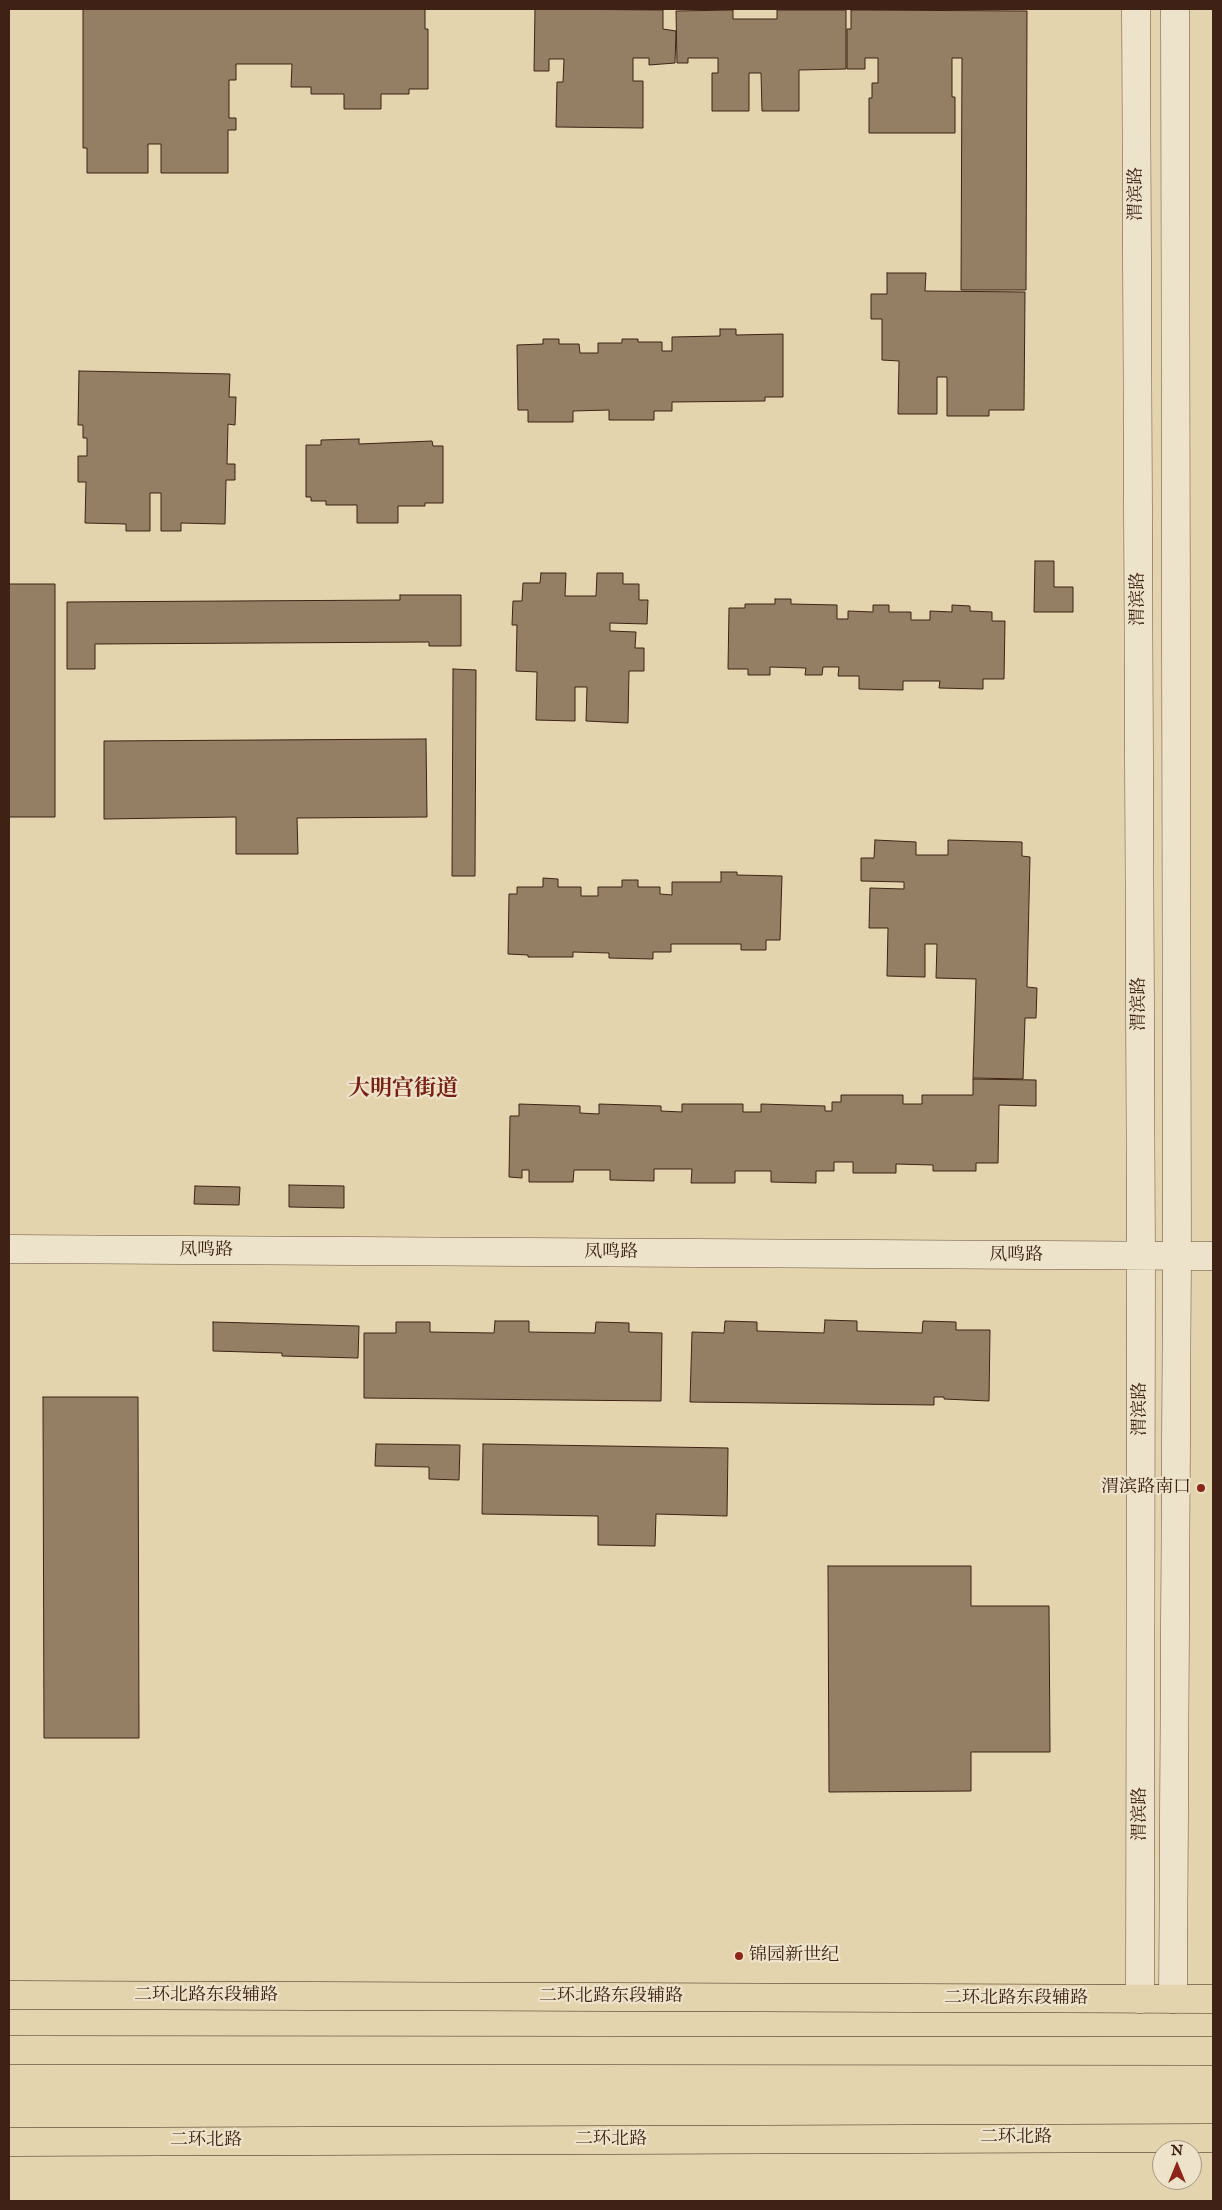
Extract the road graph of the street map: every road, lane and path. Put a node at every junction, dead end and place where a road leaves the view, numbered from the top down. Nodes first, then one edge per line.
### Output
1 (1136, 9) edge
2 (1175, 9) edge
3 (9, 1249) edge
4 (1141, 1256) junction
5 (1176, 1256) junction
6 (1213, 1256) edge
7 (9, 1995) edge
8 (1140, 1999) junction
9 (1173, 1999) junction
10 (1213, 1999) edge
11 (9, 2050) edge
12 (1213, 2051) edge
13 (1213, 2138) edge
14 (9, 2142) edge

1 - 4 street, 渭滨路
2 - 5 street, 渭滨路
3 - 4 street, 凤鸣路
4 - 5 street, 凤鸣路
4 - 8 street, 渭滨路
5 - 6 street, 凤鸣路
5 - 9 street, 渭滨路
7 - 8 main road, 二环北路东段辅路
8 - 9 main road, 二环北路东段辅路
9 - 10 main road, 二环北路东段辅路
11 - 12 main road
13 - 14 main road, 二环北路

